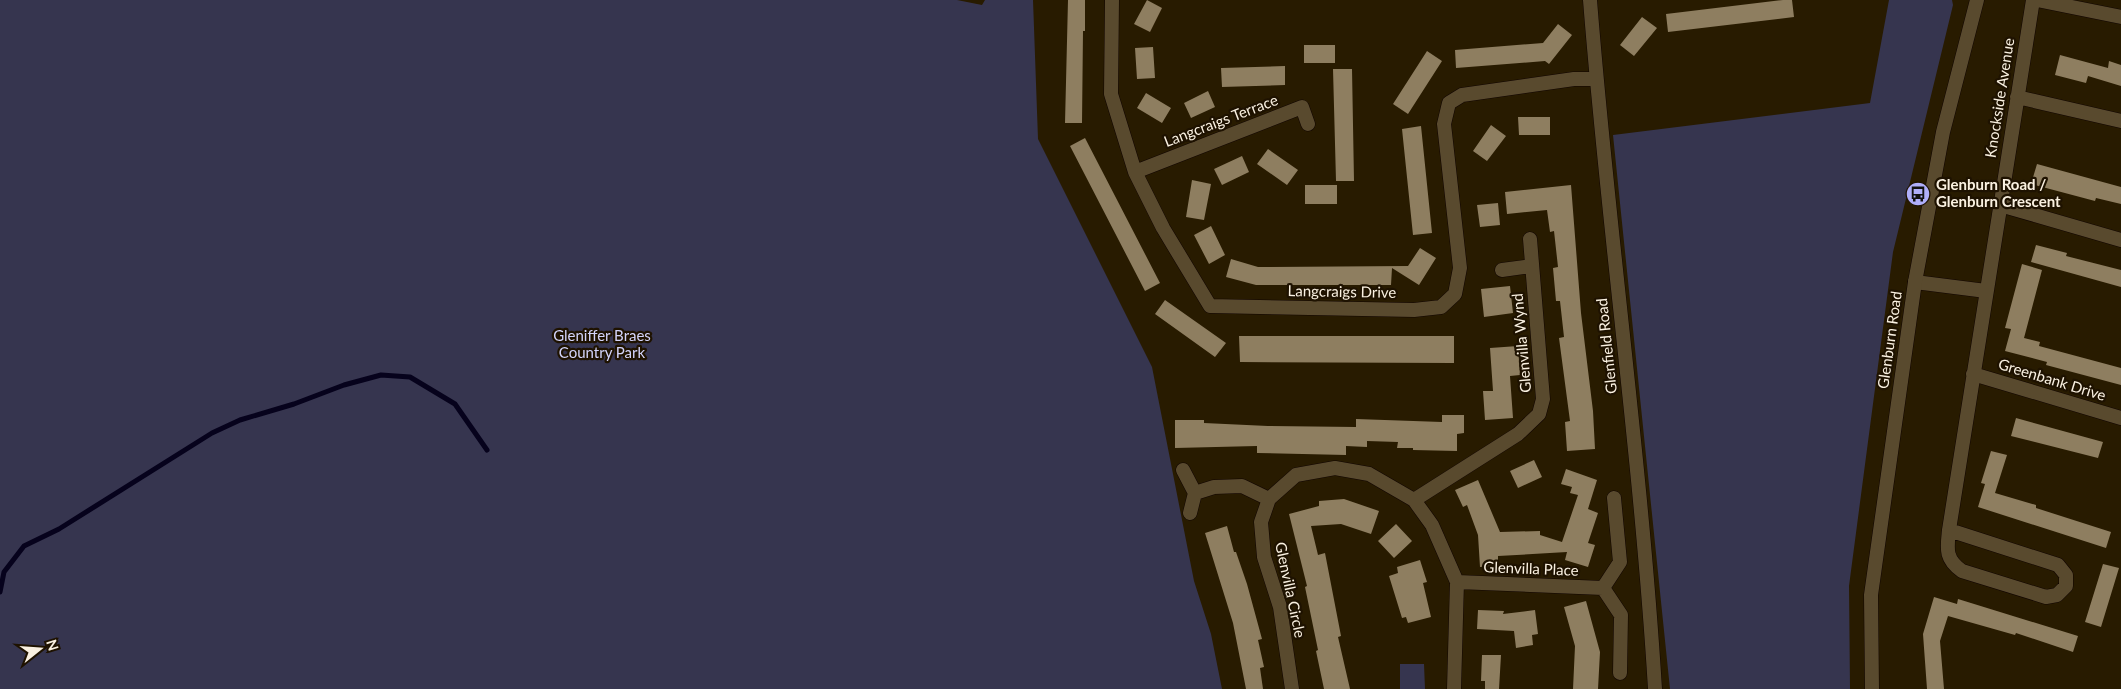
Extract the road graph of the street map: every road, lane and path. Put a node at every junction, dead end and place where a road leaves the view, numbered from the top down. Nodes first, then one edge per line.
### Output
1 (1112, 0) edge
2 (1590, 0) edge
3 (1977, 0) edge
4 (2033, 0) edge
5 (2037, 0) edge
6 (2121, 16) edge
7 (1596, 79) junction
8 (2017, 97) junction
9 (2121, 121) edge
10 (1308, 124) dead end
11 (1135, 172) junction
12 (2000, 205) junction
13 (1530, 238) dead end
14 (2121, 240) edge
15 (1532, 266) junction
16 (1502, 270) dead end
17 (1915, 282) junction
18 (1986, 291) junction
19 (1974, 374) junction
20 (2121, 418) edge
21 (1183, 470) dead end
22 (1195, 492) junction
23 (1614, 498) dead end
24 (1269, 499) junction
25 (1414, 500) junction
26 (1190, 513) dead end
27 (1949, 530) junction
28 (1457, 582) junction
29 (1603, 588) junction
30 (1620, 673) dead end
31 (1292, 689) edge
32 (1454, 689) edge
33 (1655, 689) edge
34 (1872, 689) edge

1 - 11 street, Langcraigs Drive
2 - 7 street, Glenfield Road
3 - 17 street, Glenburn Road
4 - 8 street, Knockside Avenue
5 - 6 street
7 - 11 street, Langcraigs Drive
7 - 33 street, Glenfield Road
8 - 9 street
8 - 12 street, Knockside Avenue
10 - 11 street, Langcraigs Terrace
12 - 14 street
12 - 18 street, Knockside Avenue
13 - 15 street, Glenvilla Wynd
15 - 16 street
15 - 25 street, Glenvilla Wynd
17 - 18 street
17 - 34 street, Glenburn Road
18 - 19 street, Knockside Avenue
19 - 20 street, Greenbank Drive
19 - 27 street, Knockside Avenue
21 - 22 street
22 - 24 street
22 - 26 street
23 - 29 street
24 - 25 street, Glenvilla Circle
24 - 31 street, Glenvilla Circle
25 - 28 street, Glenvilla Circle
27 - 27 street, Knockside Avenue
28 - 29 street, Glenvilla Place
28 - 32 street, Glenvilla Circle
29 - 30 street

